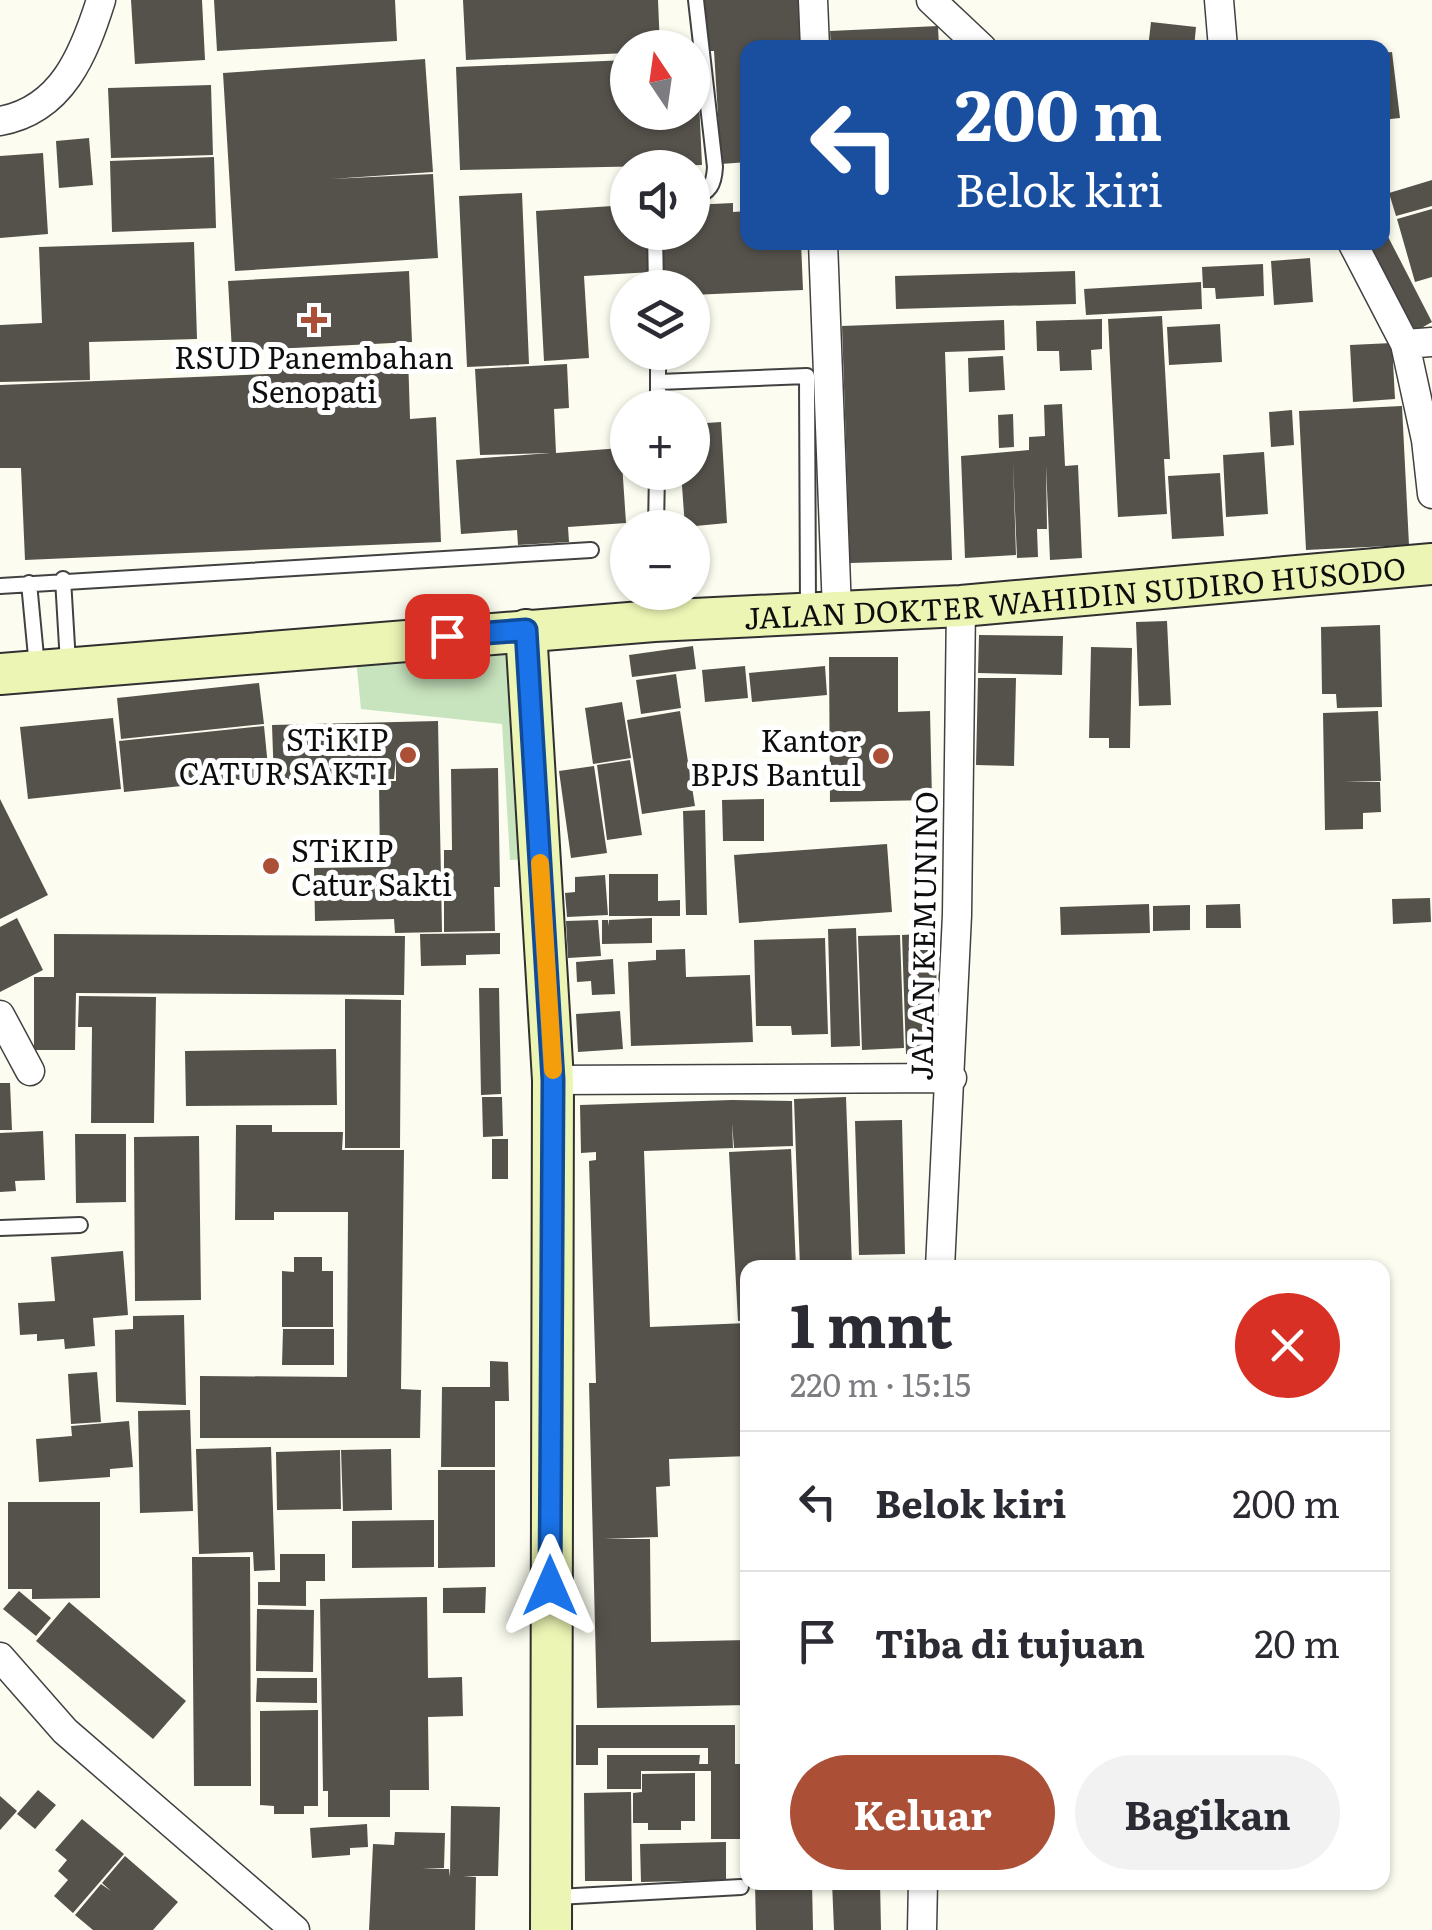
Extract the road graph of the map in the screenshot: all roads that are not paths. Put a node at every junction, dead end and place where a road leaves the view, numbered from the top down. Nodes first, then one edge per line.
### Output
1 (101, 0) edge
2 (696, 0) edge
3 (813, 0) edge
4 (931, 0) edge
5 (1219, 0) edge
6 (815, 40) edge
7 (974, 40) edge
8 (1222, 40) edge
9 (0, 122) edge
10 (710, 188) edge
11 (823, 250) edge
12 (1357, 250) edge
13 (1418, 343) edge
14 (659, 370) edge
15 (659, 382) junction
16 (659, 390) edge
17 (1432, 494) edge
18 (591, 550) dead end
19 (1432, 564) edge
20 (63, 580) junction
21 (29, 583) junction
22 (0, 586) edge
23 (961, 606) junction
24 (823, 611) junction
25 (526, 630) junction
26 (35, 671) edge
27 (0, 1015) edge
28 (30, 1072) dead end
29 (952, 1078) junction
30 (553, 1080) junction
31 (80, 1224) dead end
32 (0, 1228) edge
33 (941, 1260) edge
34 (0, 1657) edge
35 (740, 1888) edge
36 (922, 1890) edge
37 (551, 1914) edge
38 (294, 1930) edge
39 (922, 1930) edge

1 - 9 street
2 - 10 lane
3 - 6 street
4 - 7 street
5 - 8 street
11 - 24 street
12 - 13 street
13 - 17 street
14 - 15 lane
15 - 16 lane
15 - 24 lane
18 - 20 lane
19 - 23 main road, JALAN DOKTER WAHIDIN SUDIRO HUSODO
20 - 21 lane
20 - 26 lane
21 - 22 lane
21 - 26 lane
23 - 24 main road, JALAN DOKTER WAHIDIN SUDIRO HUSODO
23 - 29 street, JALAN KEMUNINO
24 - 25 main road, JALAN DOKTER WAHIDIN SUDIRO HUSODO
25 - 26 main road, JALAN DOKTER WAHIDIN SUDIRO HUSODO
25 - 30 main road
27 - 28 street
29 - 30 street
29 - 33 street, JALAN KEMUNINO
30 - 37 main road
31 - 32 lane
34 - 38 street
35 - 37 lane
36 - 39 street

